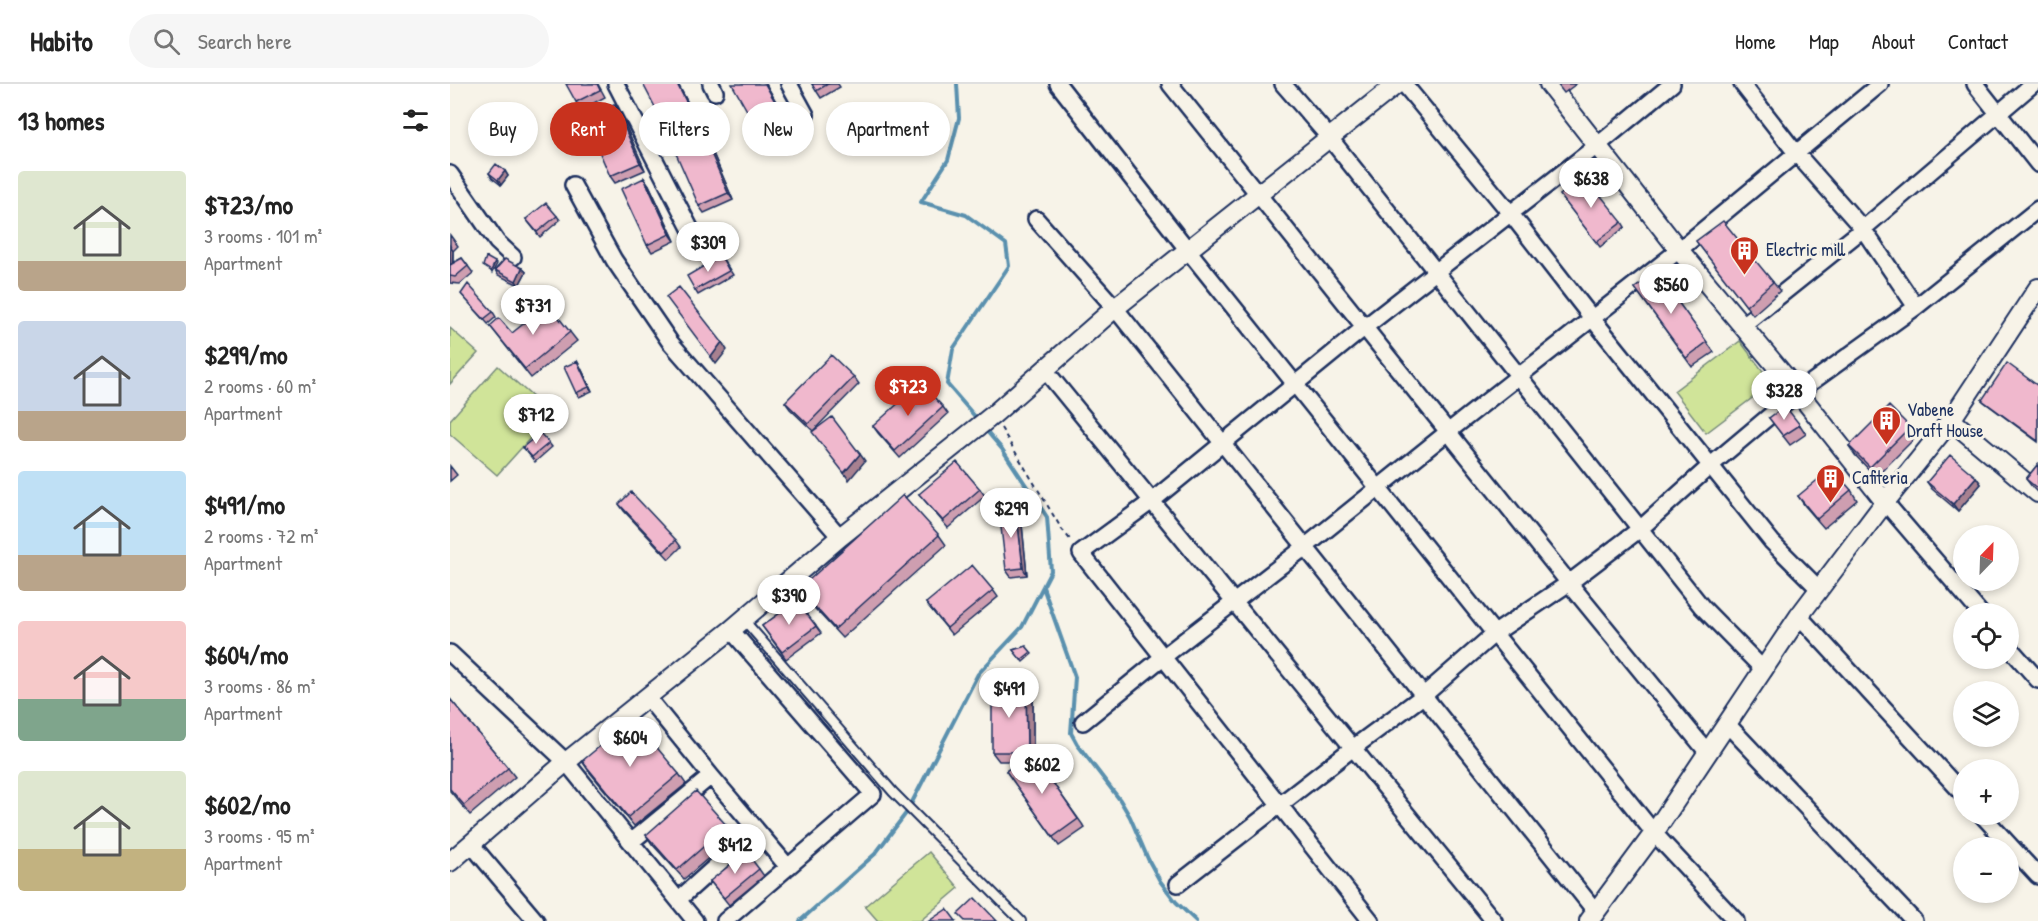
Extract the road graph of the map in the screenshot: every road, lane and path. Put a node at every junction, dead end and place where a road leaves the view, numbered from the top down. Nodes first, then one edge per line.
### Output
1 (616, 84) edge
2 (789, 84) edge
3 (1058, 84) edge
4 (1170, 84) edge
5 (1283, 84) edge
6 (1397, 84) edge
7 (1404, 84) edge
8 (1549, 84) edge
9 (1672, 84) edge
10 (1742, 84) edge
11 (1975, 84) edge
12 (2033, 84) edge
13 (1869, 87) edge
14 (799, 102) edge
15 (1998, 113) junction
16 (1329, 137) junction
17 (1598, 145) junction
18 (1796, 153) junction
19 (2038, 164) edge
20 (450, 174) edge
21 (573, 185) dead end
22 (1257, 193) junction
23 (2038, 209) edge
24 (1510, 214) junction
25 (1036, 219) dead end
26 (1863, 229) junction
27 (692, 232) dead end
28 (1187, 249) junction
29 (1679, 250) junction
30 (513, 257) dead end
31 (1436, 272) junction
32 (2038, 288) edge
33 (1916, 307) junction
34 (1114, 308) junction
35 (1592, 318) junction
36 (1743, 325) junction
37 (1365, 327) junction
38 (1045, 370) junction
39 (1519, 377) junction
40 (1295, 384) junction
41 (1798, 392) junction
42 (991, 417) junction
43 (1951, 420) junction
44 (1449, 431) junction
45 (1223, 444) junction
46 (1710, 466) junction
47 (2038, 469) edge
48 (1379, 489) junction
49 (2033, 489) edge
50 (1152, 501) junction
51 (1885, 502) junction
52 (1640, 530) junction
53 (840, 537) junction
54 (1305, 547) junction
55 (1081, 553) junction
56 (1569, 583) junction
57 (1819, 589) junction
58 (1234, 603) junction
59 (1972, 603) edge
60 (1799, 616) junction
61 (737, 624) junction
62 (1495, 633) junction
63 (450, 653) edge
64 (1163, 657) junction
65 (2019, 658) edge
66 (1764, 670) junction
67 (2038, 680) edge
68 (1423, 696) junction
69 (647, 697) junction
70 (1083, 722) dead end
71 (1728, 724) junction
72 (1353, 748) junction
73 (1708, 753) junction
74 (566, 762) junction
75 (711, 776) junction
76 (1953, 783) edge
77 (1280, 806) junction
78 (1992, 825) edge
79 (756, 830) junction
80 (1654, 833) junction
81 (631, 842) junction
82 (471, 844) junction
83 (450, 862) edge
84 (788, 867) junction
85 (2038, 876) edge
86 (1178, 884) dead end
87 (678, 900) junction
88 (1593, 917) edge
89 (536, 921) edge
90 (695, 921) edge
91 (725, 921) edge
92 (1022, 921) edge
93 (1371, 921) edge
94 (1494, 921) edge
95 (1736, 921) edge
96 (1914, 921) edge

1 - 27 street
2 - 14 street
3 - 28 street
4 - 22 street
5 - 16 street
6 - 16 street
7 - 24 street
8 - 17 street
9 - 17 street
10 - 18 street
11 - 15 street
12 - 15 street
13 - 18 street
15 - 19 street
15 - 26 street
16 - 22 street
16 - 31 street
17 - 24 street
17 - 29 street
18 - 26 street
18 - 29 street
20 - 30 street
21 - 53 street
22 - 28 street
22 - 37 street
23 - 33 street
24 - 31 street
24 - 35 street
25 - 34 street
26 - 33 street
26 - 36 street
28 - 34 street
28 - 40 street
29 - 35 street
29 - 36 street
31 - 37 street
31 - 39 street
32 - 43 street
33 - 41 street
34 - 38 street
34 - 45 street
35 - 39 street
35 - 46 street
36 - 41 street
37 - 40 street
37 - 44 street
38 - 42 street
38 - 50 street
39 - 44 street
39 - 52 street
40 - 45 street
40 - 48 street
41 - 46 street
41 - 51 street
42 - 53 street
42 - 55 path
43 - 49 street
43 - 51 street
44 - 48 street
44 - 56 street
45 - 50 street
45 - 54 street
46 - 52 street
46 - 57 street
47 - 49 street
48 - 54 street
48 - 62 street
50 - 55 street
50 - 58 street
51 - 57 street
51 - 59 street
52 - 56 street
52 - 66 street
53 - 61 street
54 - 58 street
54 - 68 street
55 - 64 street
56 - 62 street
56 - 73 street
57 - 60 street
58 - 64 street
58 - 72 street
60 - 66 street
60 - 76 street
61 - 69 street
61 - 84 street
61 - 92 lane
62 - 68 street
62 - 80 street
63 - 74 street
64 - 70 street
64 - 77 street
65 - 67 street
66 - 71 street
68 - 72 street
68 - 88 street
69 - 74 street
69 - 75 street
71 - 73 street
71 - 96 street
72 - 77 street
72 - 94 street
73 - 80 street
74 - 81 street
74 - 82 street
75 - 79 street
75 - 81 street
77 - 86 street
77 - 93 street
78 - 85 street
79 - 84 street
79 - 87 street
80 - 88 street
80 - 95 street
81 - 87 street
82 - 83 street
82 - 89 street
84 - 91 street
87 - 90 street

